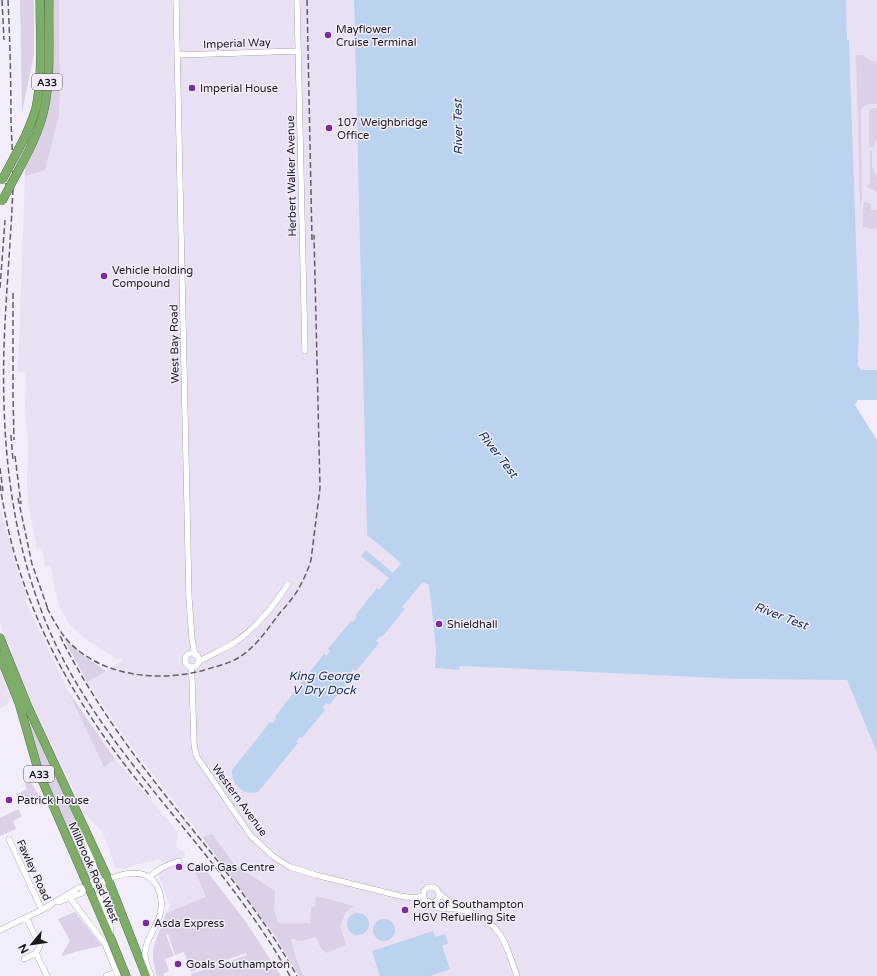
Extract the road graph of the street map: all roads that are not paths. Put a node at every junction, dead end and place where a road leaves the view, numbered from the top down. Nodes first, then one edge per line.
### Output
1 (40, 0) edge
2 (49, 0) edge
3 (176, 0) edge
4 (297, 0) edge
5 (298, 51) junction
6 (177, 55) junction
7 (1, 182) edge
8 (1, 203) edge
9 (305, 351) dead end
10 (288, 584) dead end
11 (0, 638) edge
12 (192, 639) junction
13 (188, 655) junction
14 (196, 655) junction
15 (210, 655) junction
16 (0, 656) edge
17 (198, 662) junction
18 (191, 667) junction
19 (79, 816) junction
20 (9, 839) dead end
21 (179, 861) dead end
22 (150, 877) junction
23 (108, 879) junction
24 (86, 888) junction
25 (439, 893) junction
26 (424, 896) junction
27 (70, 898) junction
28 (429, 902) junction
29 (44, 908) junction
30 (458, 909) junction
31 (26, 917) junction
32 (0, 930) edge
33 (111, 939) junction
34 (36, 953) junction
35 (24, 959) dead end
36 (117, 974) edge
37 (47, 976) edge
38 (106, 976) edge
39 (126, 976) edge
40 (146, 976) edge
41 (151, 976) edge
42 (517, 976) edge

1 - 7 highway, A33, bridge
2 - 8 highway, A33, bridge
3 - 6 street, West Bay Road
4 - 5 street, Herbert Walker Avenue
5 - 6 street, Imperial Way
5 - 9 street, Herbert Walker Avenue
6 - 12 street, West Bay Road
10 - 15 street
11 - 19 highway, Millbrook Road West / A33
12 - 13 street, West Bay Road
12 - 14 street, West Bay Road
13 - 14 street
13 - 18 street
14 - 15 street
14 - 17 street
15 - 17 street
16 - 24 highway, Millbrook Road West / A33
17 - 18 street
18 - 26 street, Western Avenue
19 - 23 highway, Millbrook Road West / A33
19 - 24 street
20 - 29 street, Fawley Road
21 - 22 street
22 - 23 street
22 - 41 street
23 - 24 street
23 - 33 street, Millbrook Road West
23 - 40 highway, Millbrook Road West / A33
24 - 27 street
24 - 29 street
24 - 33 highway, Millbrook Road West / A33
25 - 26 street
25 - 28 street
25 - 30 street
26 - 28 street
27 - 29 street
27 - 36 street, Millbrook Road West
28 - 30 street
29 - 31 street
30 - 42 street
31 - 32 street
31 - 34 street
33 - 39 highway, Millbrook Road West / A33
34 - 35 street
34 - 37 street
36 - 38 street

